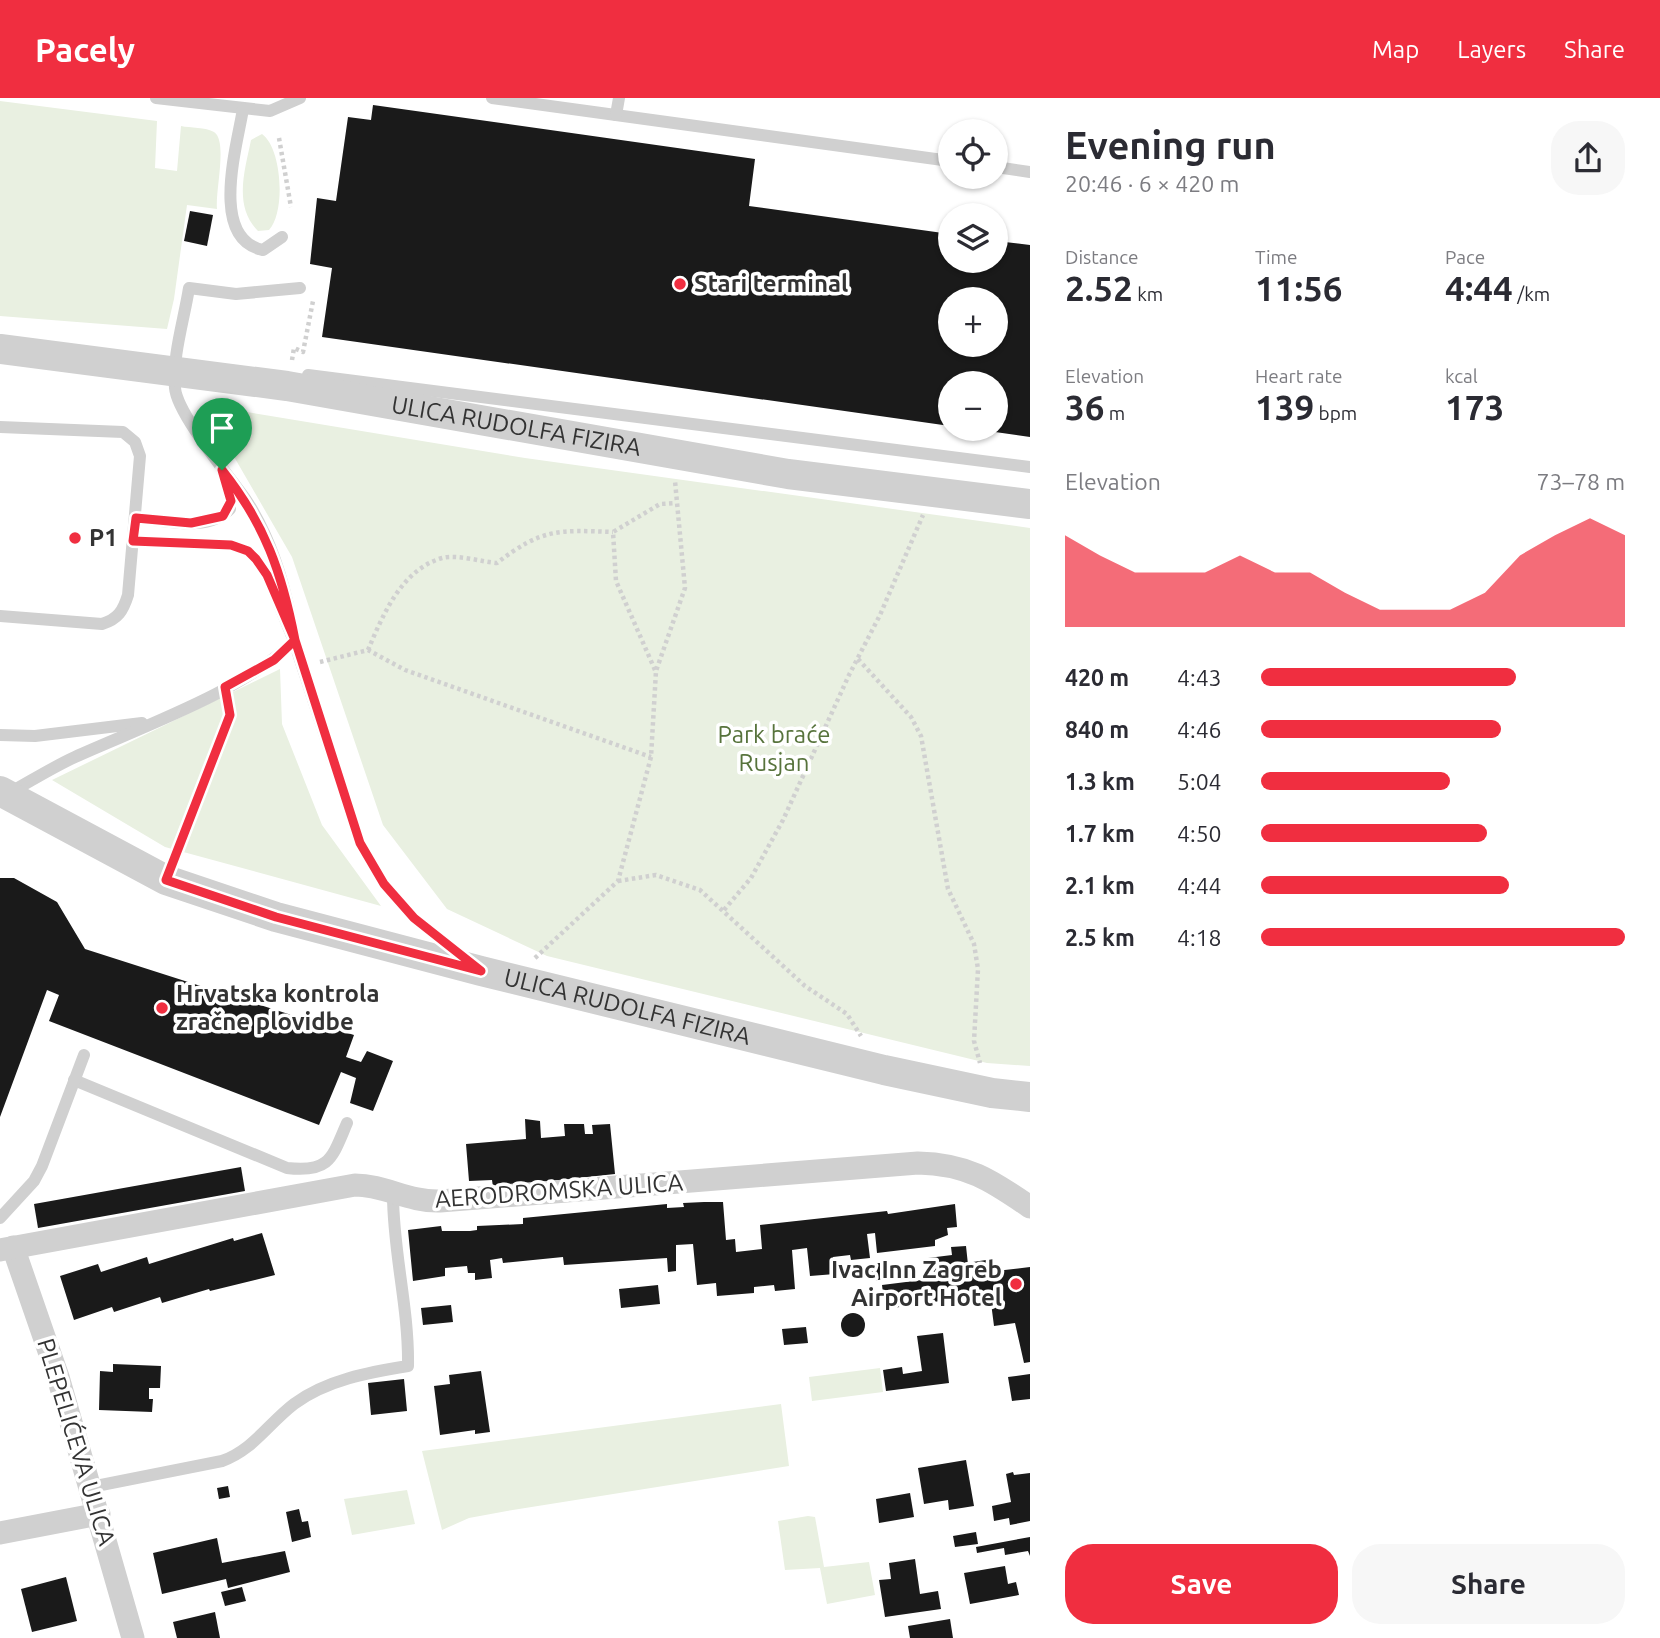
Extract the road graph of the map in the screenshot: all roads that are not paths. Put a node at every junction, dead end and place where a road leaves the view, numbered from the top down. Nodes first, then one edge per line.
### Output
1 (156, 98) edge
2 (300, 98) edge
3 (492, 98) edge
4 (619, 98) edge
5 (243, 109) junction
6 (616, 115) junction
7 (938, 159) edge
8 (1008, 169) edge
9 (1030, 172) edge
10 (282, 237) dead end
11 (300, 288) road end
12 (0, 349) edge
13 (175, 372) junction
14 (251, 381) junction
15 (0, 427) edge
16 (1030, 467) edge
17 (222, 470) junction
18 (1030, 504) edge
19 (136, 518) junction
20 (133, 541) junction
21 (0, 617) edge
22 (295, 640) junction
23 (161, 720) junction
24 (0, 734) edge
25 (2, 794) edge
26 (481, 971) junction
27 (84, 1055) dead end
28 (74, 1080) junction
29 (1030, 1097) edge
30 (346, 1123) dead end
31 (393, 1195) junction
32 (1030, 1208) edge
33 (0, 1217) edge
34 (7, 1249) edge
35 (91, 1487) junction
36 (99, 1514) junction
37 (0, 1533) edge
38 (133, 1638) edge

1 - 5 lane
2 - 5 lane
3 - 6 lane
4 - 6 lane
5 - 10 lane
6 - 7 lane
8 - 9 lane
11 - 13 lane
12 - 13 street, ULICA RUDOLFA FIZIRA
13 - 14 street, ULICA RUDOLFA FIZIRA
13 - 17 lane
14 - 16 lane
14 - 18 street, ULICA RUDOLFA FIZIRA
15 - 19 lane
17 - 19 lane
17 - 22 lane
19 - 20 lane
20 - 21 lane
20 - 22 lane
22 - 23 lane
22 - 26 lane
23 - 24 lane
23 - 25 lane
25 - 26 street, ULICA RUDOLFA FIZIRA
26 - 29 street, ULICA RUDOLFA FIZIRA
27 - 28 lane
28 - 30 lane
28 - 33 lane
31 - 32 street, AERODROMSKA ULICA
31 - 34 street, AERODROMSKA ULICA
31 - 35 lane
34 - 35 street, PLEPELIĆEVA ULICA
35 - 36 street, PLEPELIĆEVA ULICA
36 - 37 street
36 - 38 street, PLEPELIĆEVA ULICA

